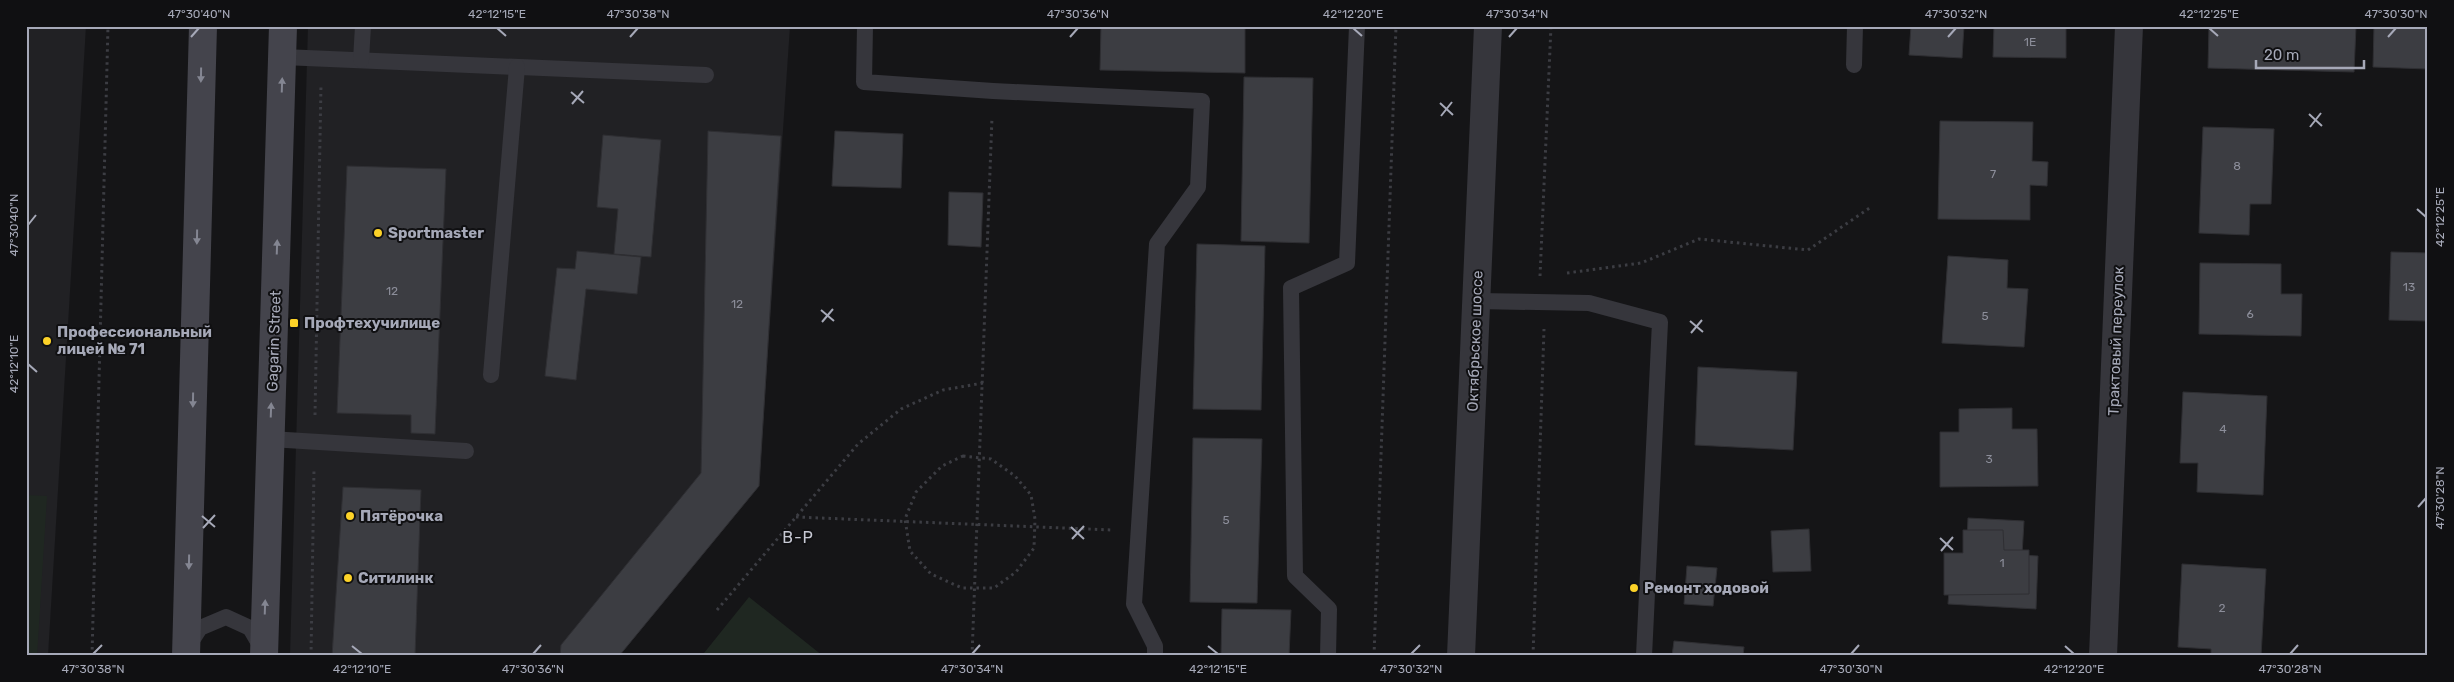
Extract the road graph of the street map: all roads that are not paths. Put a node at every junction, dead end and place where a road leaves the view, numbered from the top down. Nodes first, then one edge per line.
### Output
1 (203, 26) edge
2 (283, 26) edge
3 (363, 26) edge
4 (865, 26) edge
5 (1357, 26) edge
6 (1488, 26) edge
7 (1855, 26) edge
8 (2129, 26) edge
9 (283, 57) junction
10 (362, 60) junction
11 (1854, 65) dead end
12 (518, 67) junction
13 (706, 75) dead end
14 (1477, 301) junction
15 (491, 375) dead end
16 (270, 440) junction
17 (466, 451) dead end
18 (186, 652) edge
19 (264, 654) edge
20 (1155, 656) edge
21 (1328, 656) edge
22 (1461, 656) edge
23 (1644, 656) edge
24 (2103, 656) edge

1 -> 18 street
2 - 9 street, Gagarin Street
3 - 10 lane
4 - 20 lane
5 - 21 lane
6 - 14 street, Октябрьское шоссе
7 - 11 lane
8 - 24 street, Трактовый переулок
9 - 10 lane
16 -> 9 street, Gagarin Street
10 - 12 lane
12 - 13 lane
12 - 15 lane
14 - 22 street, Октябрьское шоссе
14 - 23 lane
16 - 17 lane
19 -> 16 street, Gagarin Street
18 - 19 lane

